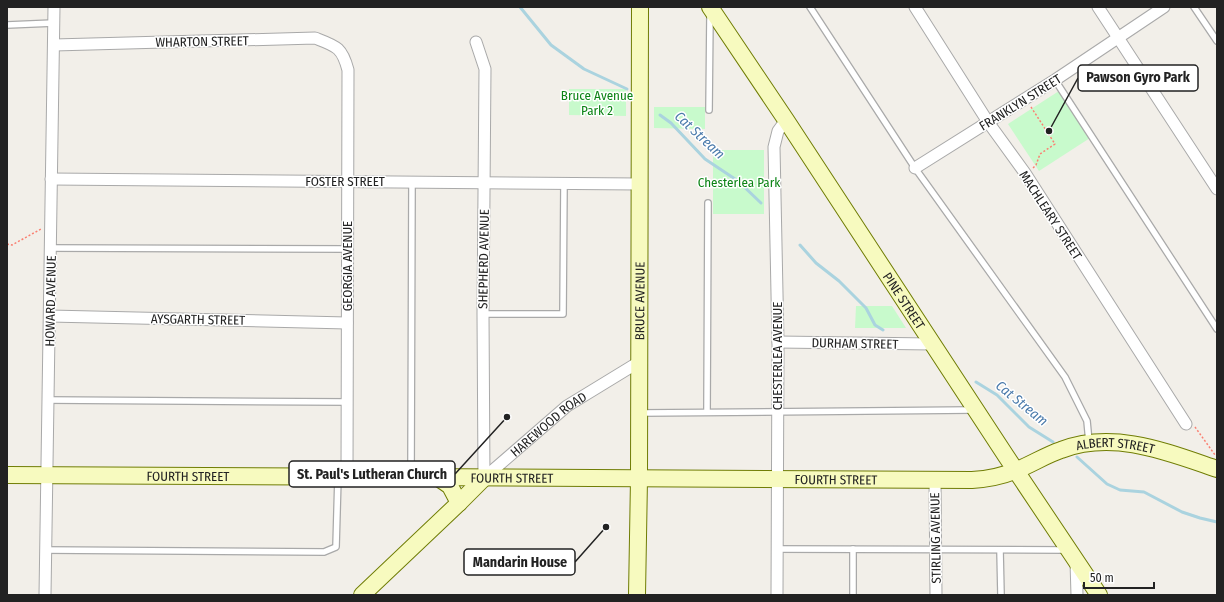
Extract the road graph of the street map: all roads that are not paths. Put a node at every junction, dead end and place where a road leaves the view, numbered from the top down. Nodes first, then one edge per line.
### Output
1 (54, 7) edge
2 (640, 7) edge
3 (710, 7) edge
4 (810, 7) edge
5 (915, 7) edge
6 (1098, 7) edge
7 (1164, 7) edge
8 (1194, 7) edge
9 (54, 23) junction
10 (7, 25) edge
11 (1118, 38) junction
12 (1217, 41) edge
13 (476, 42) dead end
14 (54, 44) junction
15 (344, 56) joint
16 (1056, 80) junction
17 (708, 110) dead end
18 (786, 120) junction
19 (988, 122) junction
20 (915, 168) junction
21 (50, 179) junction
22 (348, 181) junction
23 (412, 182) junction
24 (484, 182) junction
25 (564, 183) junction
26 (639, 184) junction
27 (1217, 189) edge
28 (708, 203) dead end
29 (50, 248) junction
30 (347, 249) junction
31 (483, 314) junction
32 (50, 316) junction
33 (347, 322) junction
34 (1217, 329) edge
35 (778, 342) junction
36 (932, 344) junction
37 (639, 362) junction
38 (48, 400) junction
39 (347, 402) junction
40 (976, 410) junction
41 (707, 412) junction
42 (778, 412) junction
43 (639, 413) junction
44 (1186, 424) road end
45 (1089, 442) junction
46 (1217, 469) edge
47 (1016, 471) junction
48 (7, 475) edge
49 (46, 475) junction
50 (342, 477) junction
51 (411, 477) junction
52 (437, 477) junction
53 (484, 478) junction
54 (638, 479) junction
55 (777, 480) junction
56 (935, 480) junction
57 (459, 503) junction
58 (777, 549) junction
59 (853, 549) junction
60 (45, 550) junction
61 (936, 550) junction
62 (1000, 550) junction
63 (1072, 555) junction
64 (45, 595) edge
65 (362, 595) edge
66 (637, 595) edge
67 (777, 595) edge
68 (853, 595) edge
69 (936, 595) edge
70 (1001, 595) edge
71 (1077, 595) edge
72 (1099, 595) edge

1 - 9 street, HOWARD AVENUE
2 - 26 street, BRUCE AVENUE
3 - 17 lane
3 - 18 street, PINE STREET
4 - 20 lane
5 - 19 street, MACHLEARY STREET
6 - 11 street
7 - 11 street, FRANKLYN STREET
8 - 12 lane
9 - 10 lane
9 - 14 street, HOWARD AVENUE
11 - 16 street, FRANKLYN STREET
11 - 27 street
13 - 24 street, SHEPHERD AVENUE
14 - 15 street, WHARTON STREET
14 - 21 street, HOWARD AVENUE
15 - 22 street, GEORGIA AVENUE
16 - 19 street, FRANKLYN STREET
16 - 34 lane
18 - 35 street, CHESTERLEA AVENUE
18 - 36 street, PINE STREET
19 - 20 street, FRANKLYN STREET
19 - 44 street, MACHLEARY STREET
20 - 45 lane
21 - 22 street, FOSTER STREET
21 - 29 street, HOWARD AVENUE
22 - 23 street, FOSTER STREET
22 - 30 street, GEORGIA AVENUE
23 - 24 street, FOSTER STREET
23 - 51 lane
24 - 25 street, FOSTER STREET
24 - 31 street, SHEPHERD AVENUE
25 - 26 street, FOSTER STREET
25 - 31 lane
26 - 37 street, BRUCE AVENUE
28 - 41 lane
29 - 30 lane
29 - 32 street, HOWARD AVENUE
30 - 33 street, GEORGIA AVENUE
31 - 53 street, SHEPHERD AVENUE
32 - 33 street, AYSGARTH STREET
32 - 38 street, HOWARD AVENUE
33 - 39 street, GEORGIA AVENUE
35 - 36 street, DURHAM STREET
35 - 42 street, CHESTERLEA AVENUE
36 - 40 street, PINE STREET
37 - 43 street, BRUCE AVENUE
37 - 53 street, HAREWOOD ROAD
38 - 39 lane
38 - 49 street, HOWARD AVENUE
39 - 50 street, GEORGIA AVENUE
40 - 42 lane
40 - 47 street, PINE STREET
41 - 42 lane
41 - 43 lane
42 - 55 street, CHESTERLEA AVENUE
43 - 54 street, BRUCE AVENUE
45 - 46 street, ALBERT STREET
45 - 47 street, ALBERT STREET
47 - 56 street, FOURTH STREET
47 - 63 street, PINE STREET
48 - 49 street, FOURTH STREET
49 - 50 street, FOURTH STREET
49 - 60 street, HOWARD AVENUE
50 - 51 street, FOURTH STREET
50 - 60 lane
51 - 52 street, FOURTH STREET
52 - 53 street, FOURTH STREET
52 - 57 street
53 - 54 street, FOURTH STREET
53 - 57 street, HAREWOOD ROAD
54 - 55 street, FOURTH STREET
54 - 66 street, BRUCE AVENUE
55 - 56 street, FOURTH STREET
55 - 58 street, CHESTERLEA AVENUE
56 - 61 street, STIRLING AVENUE
57 - 65 street, HAREWOOD ROAD
58 - 59 lane
58 - 67 street, CHESTERLEA AVENUE
59 - 61 lane
59 - 68 lane
60 - 64 street, HOWARD AVENUE
61 - 62 lane
61 - 69 street, STIRLING AVENUE
62 - 63 lane
62 - 70 lane
63 - 71 street
63 - 72 street, PINE STREET

